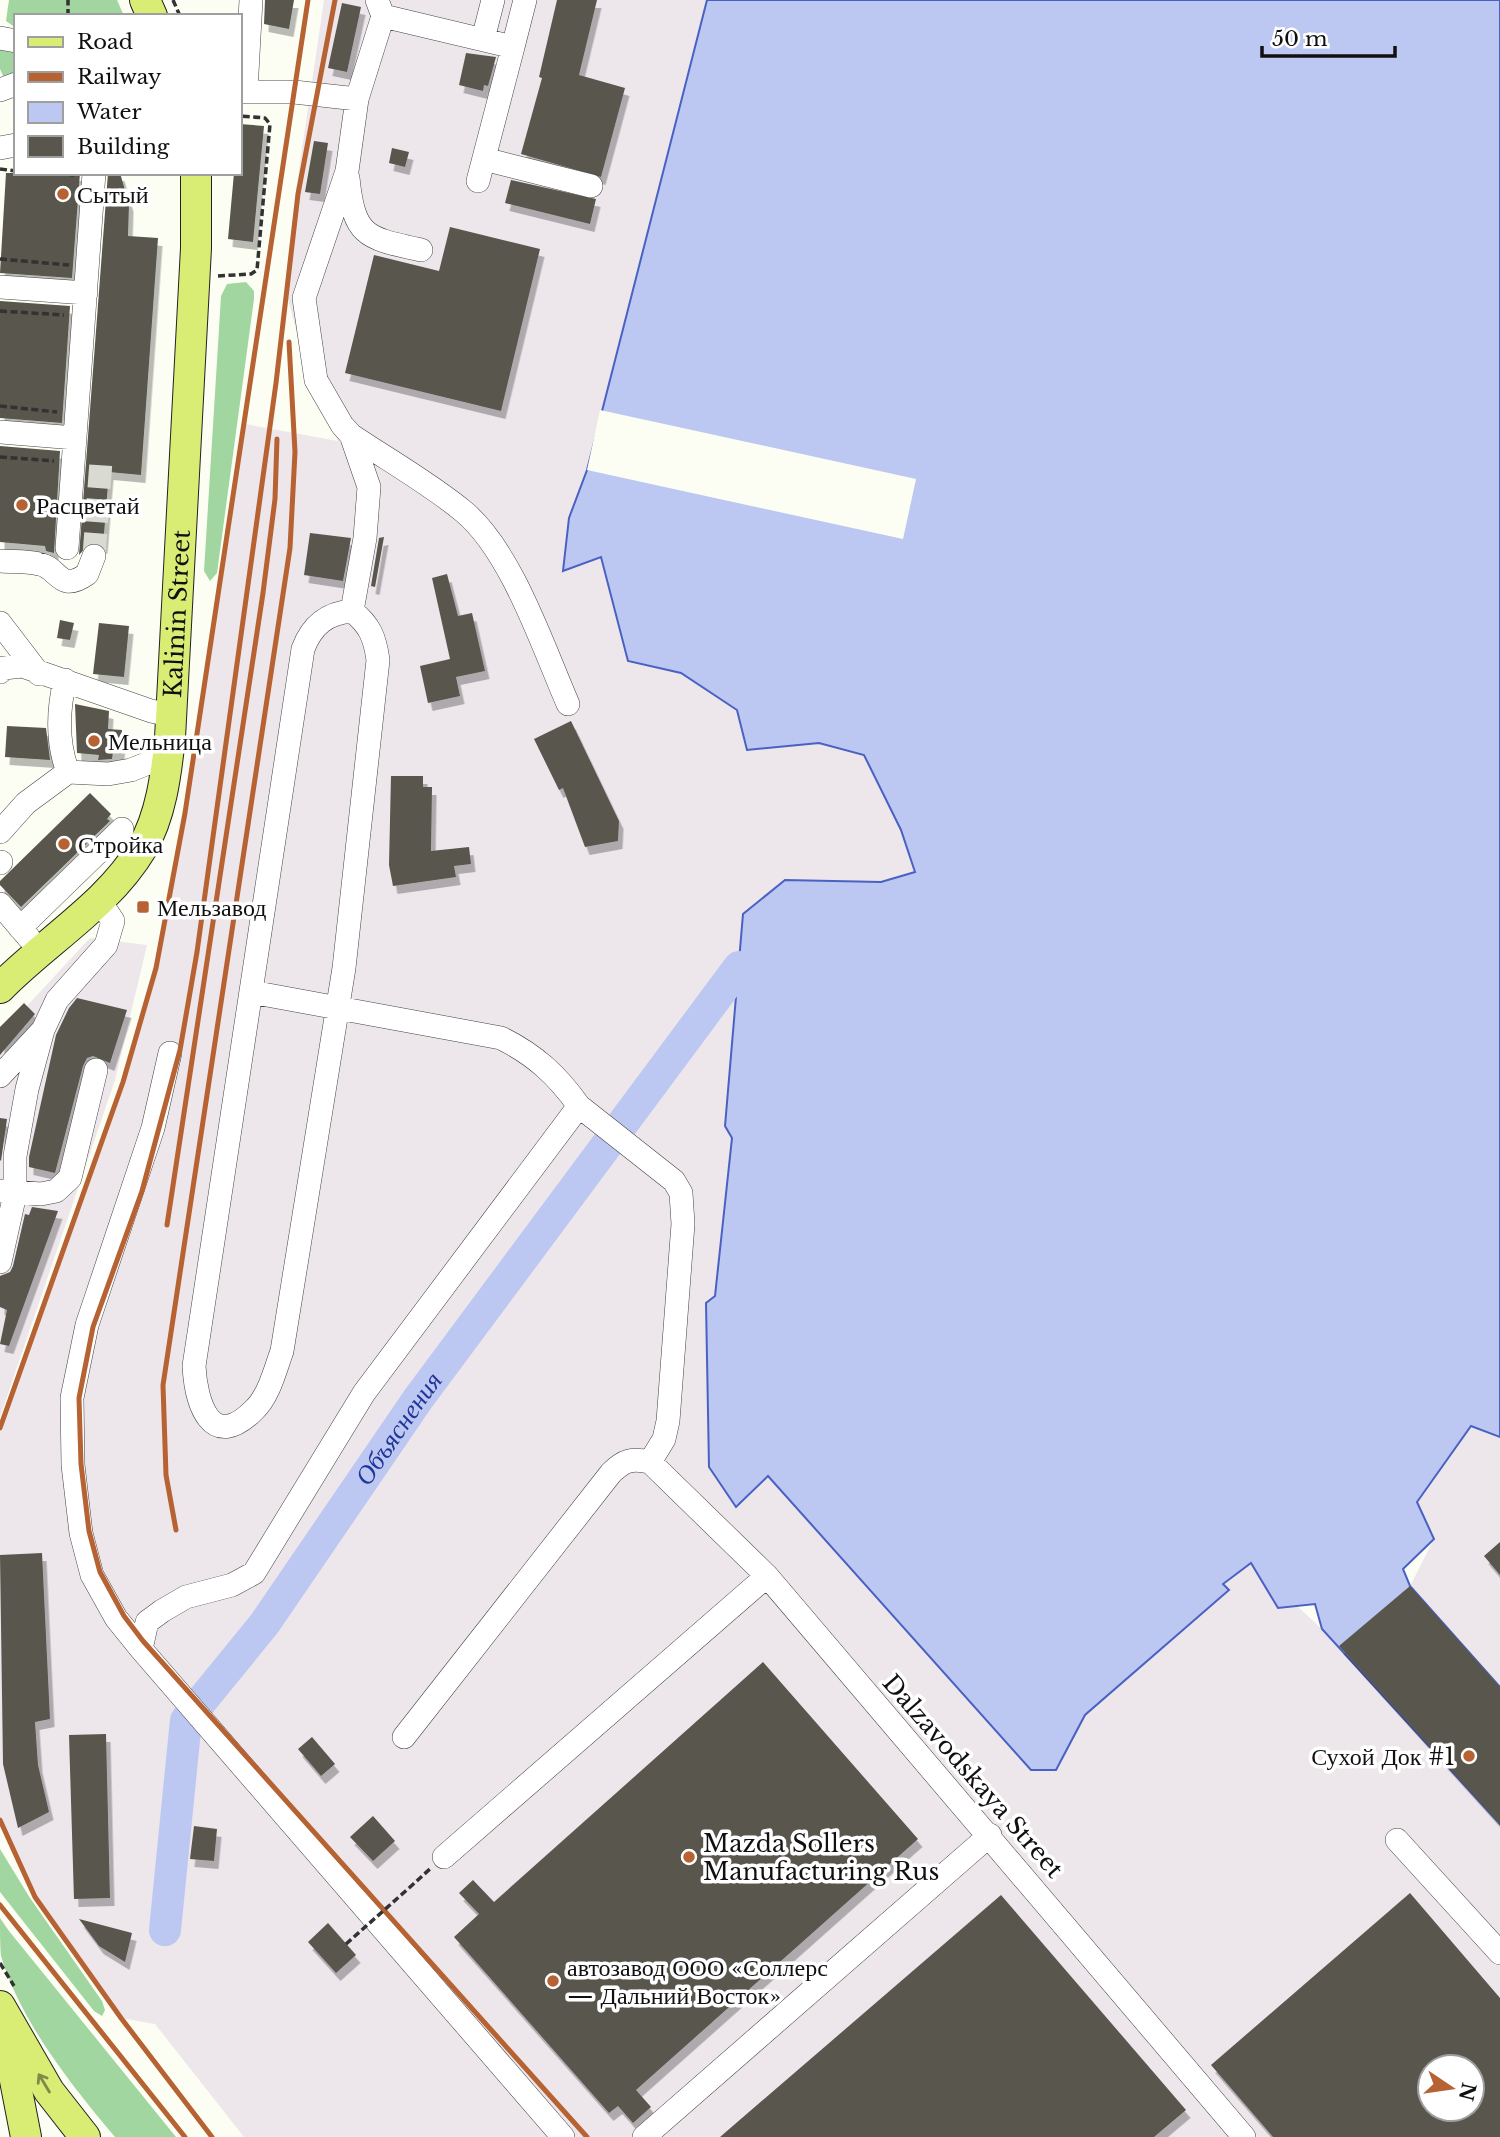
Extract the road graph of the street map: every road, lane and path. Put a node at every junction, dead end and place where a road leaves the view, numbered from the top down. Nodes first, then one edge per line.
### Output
1 (251, 0) edge
2 (493, 0) edge
3 (525, 0) edge
4 (380, 8) edge
5 (483, 39) junction
6 (513, 47) junction
7 (243, 92) edge
8 (358, 99) junction
9 (347, 171) junction
10 (87, 175) edge
11 (196, 175) edge
12 (591, 186) dead end
13 (421, 250) dead end
14 (0, 259) edge
15 (75, 265) dead end
16 (0, 287) edge
17 (86, 293) junction
18 (0, 311) edge
19 (69, 316) dead end
20 (0, 406) edge
21 (64, 413) dead end
22 (0, 432) edge
23 (352, 435) junction
24 (75, 438) junction
25 (0, 457) edge
26 (61, 463) dead end
27 (67, 548) dead end
28 (94, 556) tunnel mouth
29 (0, 561) edge
30 (352, 611) junction
31 (0, 623) edge
32 (2, 670) edge
33 (39, 674) junction
34 (65, 680) junction
35 (568, 704) dead end
36 (170, 715) junction
37 (168, 755) junction
38 (68, 772) junction
39 (122, 829) dead end
40 (0, 832) edge
41 (99, 900) junction
42 (0, 904) edge
43 (31, 939) junction
44 (0, 973) edge
45 (0, 988) edge
46 (251, 992) junction
47 (337, 1006) junction
48 (43, 1030) junction
49 (170, 1053) dead end
50 (96, 1070) dead end
51 (0, 1076) edge
52 (579, 1106) junction
53 (7, 1193) edge
54 (0, 1262) edge
55 (650, 1462) junction
56 (767, 1576) junction
57 (141, 1649) junction
58 (404, 1737) dead end
59 (990, 1835) junction
60 (1397, 1840) dead end
61 (444, 1857) joint
62 (346, 1944) dead end
63 (1500, 1953) edge
64 (1, 2008) edge
65 (26, 2137) edge
66 (85, 2137) edge
67 (563, 2137) edge
68 (644, 2137) edge
69 (1244, 2137) edge

1 - 7 street
2 - 5 street
3 - 6 street
4 - 5 street
4 - 8 street
5 - 6 street
6 - 12 street
7 - 8 street
8 - 9 street
9 - 13 street
9 - 23 street
10 - 17 street
11 - 36 main road, Kalinin Street
14 - 15 path
16 - 17 street
17 - 24 street
18 - 19 path
20 - 21 path
22 - 24 street
23 - 30 street
23 - 35 street
24 - 27 street
25 - 26 path
28 - 29 street
30 - 46 street
30 - 47 street
31 - 32 street
31 - 33 street
32 - 33 street
33 - 34 street
34 - 36 street
34 - 38 street
36 - 37 main road, Kalinin Street
37 - 38 street
37 - 41 main road, Kalinin Street
38 - 40 street
39 - 43 street
41 - 43 main road, Kalinin Street
41 - 48 street
42 - 43 street
43 - 44 street
43 - 45 main road, Kalinin Street
46 - 47 street
46 - 47 street
47 - 52 street
48 - 51 street
48 - 53 street
49 - 57 street
50 - 53 street
52 - 55 street
52 - 57 street
53 - 54 street
55 - 56 street, Dalzavodskaya Street
55 - 58 street
56 - 59 street, Dalzavodskaya Street
56 - 61 street
57 - 67 street
59 - 68 street
59 - 69 street, Dalzavodskaya Street
60 - 63 street
61 - 62 path, bridge
64 - 65 main road
66 -> 64 main road

